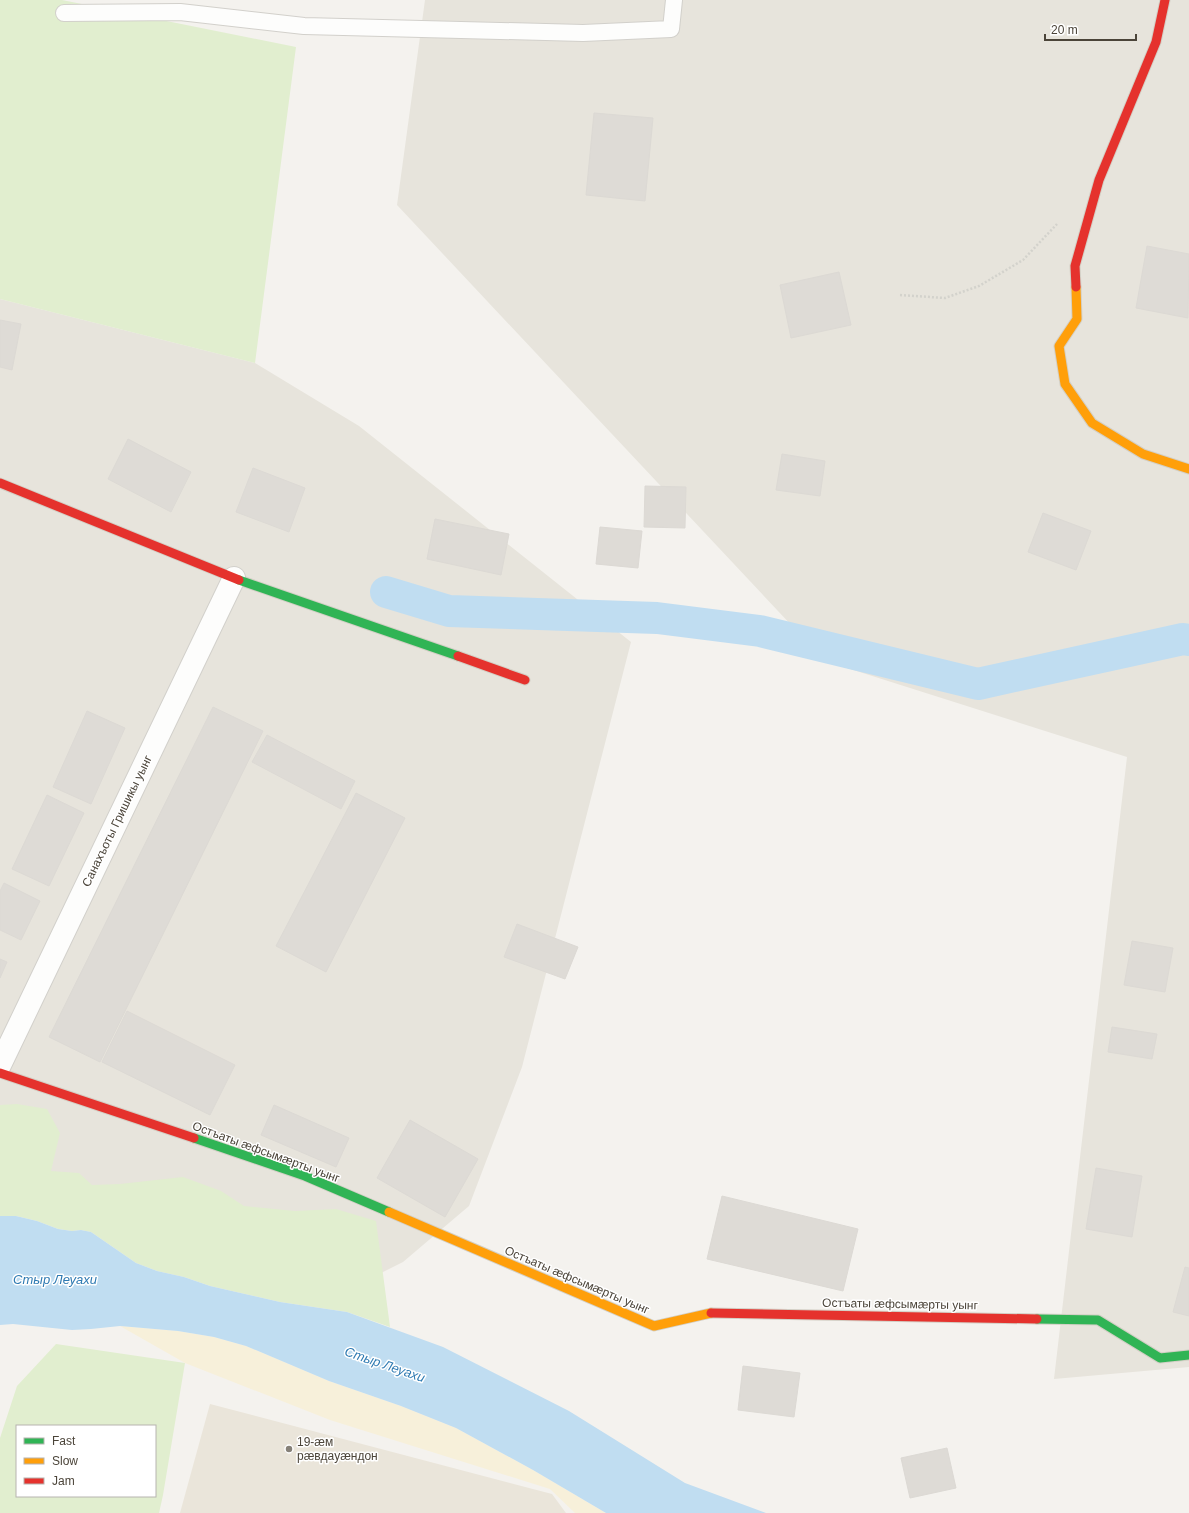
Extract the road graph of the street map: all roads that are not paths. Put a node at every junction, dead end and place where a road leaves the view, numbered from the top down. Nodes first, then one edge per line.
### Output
1 (674, 0) edge
2 (1165, 0) edge
3 (64, 13) dead end
4 (1189, 469) edge
5 (0, 483) edge
6 (234, 578) junction
7 (524, 680) dead end
8 (0, 1065) edge
9 (0, 1073) edge
10 (1189, 1355) edge

1 - 3 lane
2 - 4 street
5 - 6 street
6 - 7 street
6 - 8 street, Санахъоты Гришикы уынг
9 - 10 street, Остъаты æфсымæрты уынг

